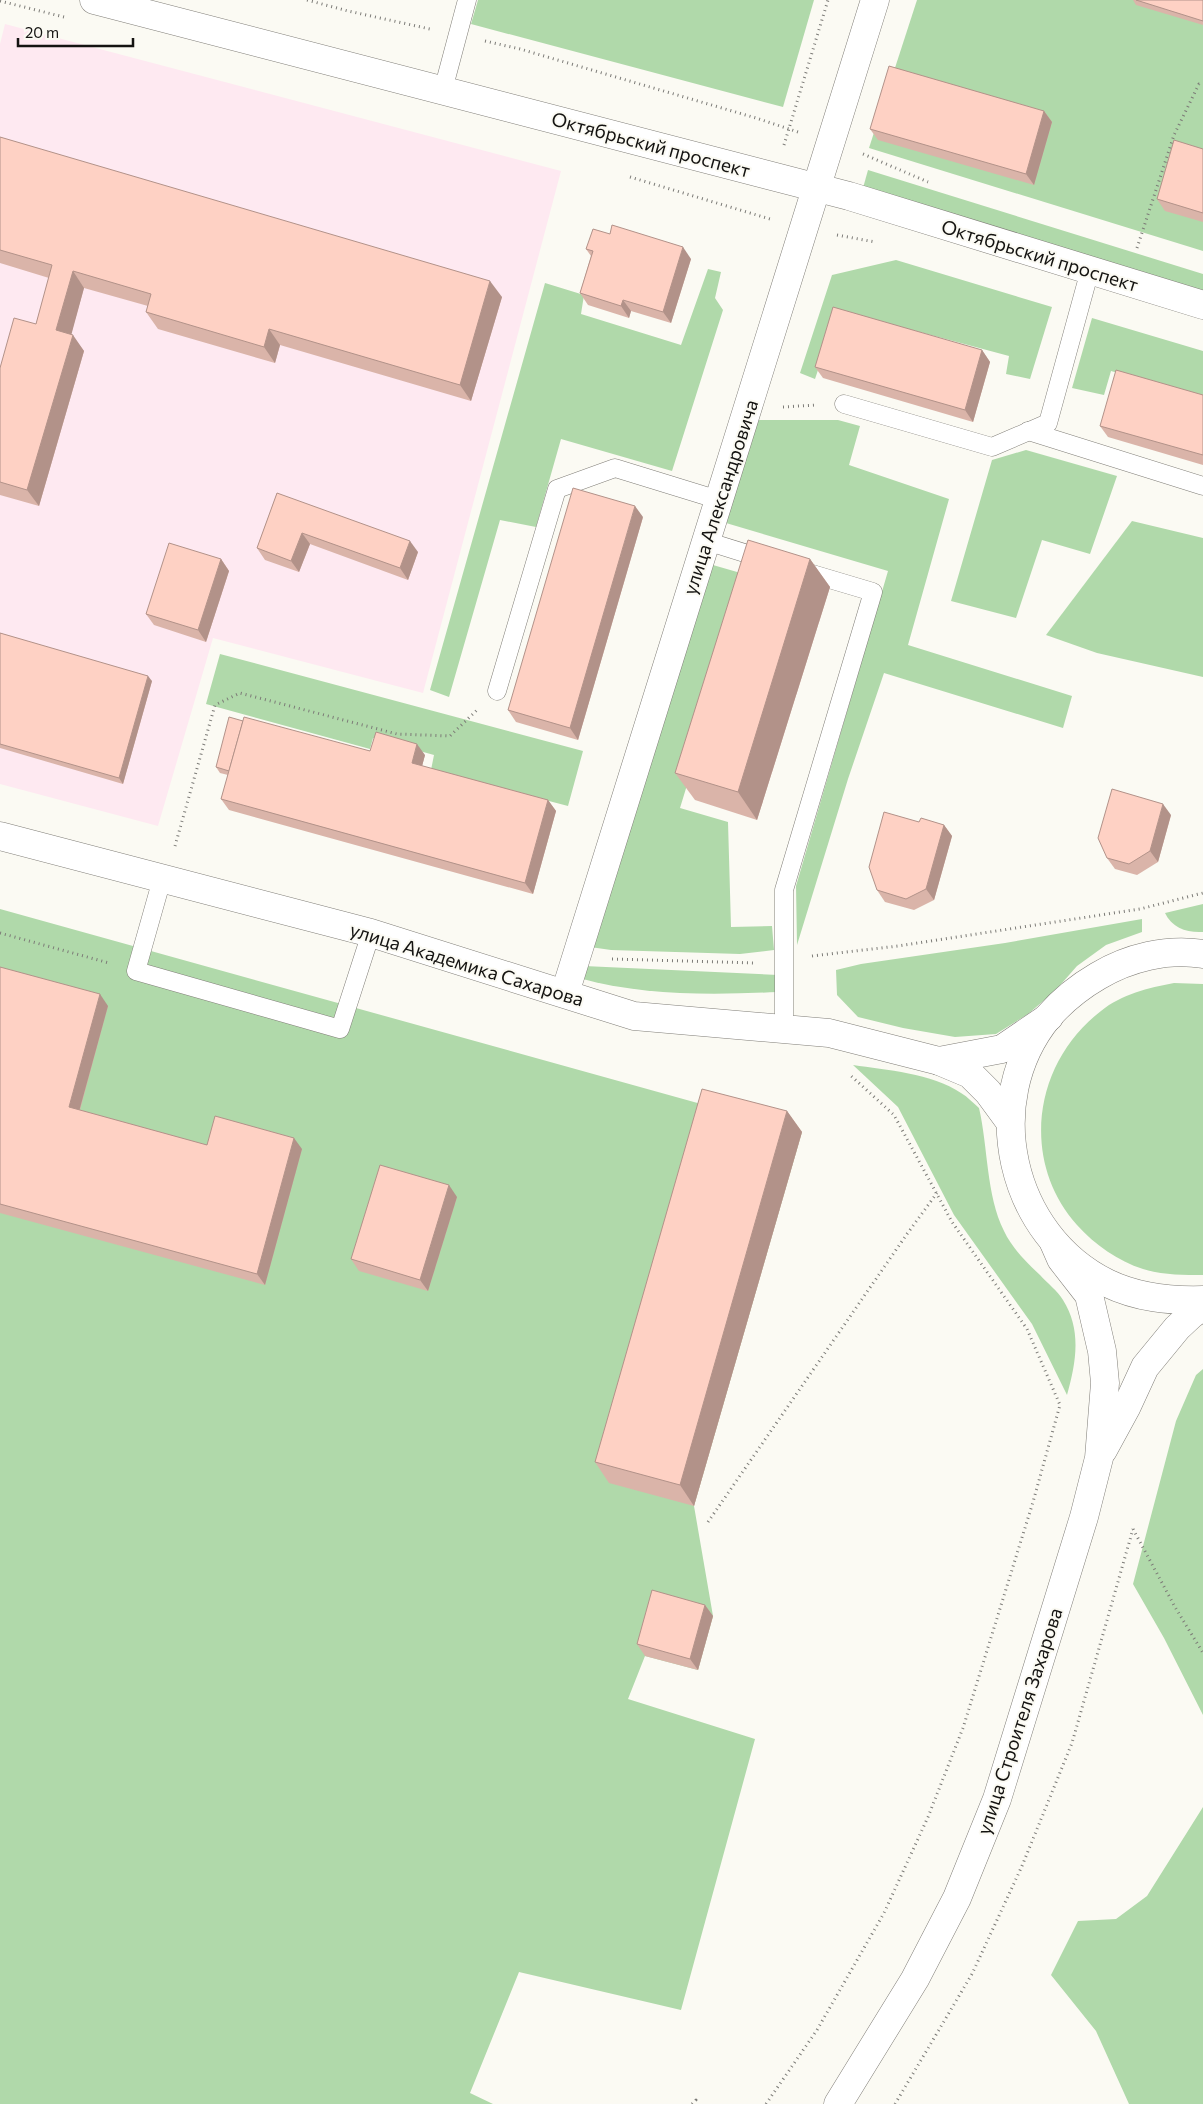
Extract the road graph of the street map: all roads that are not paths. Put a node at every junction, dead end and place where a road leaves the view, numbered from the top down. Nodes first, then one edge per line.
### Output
1 (94, 0) edge
2 (467, 0) edge
3 (875, 0) edge
4 (442, 90) junction
5 (818, 188) junction
6 (1090, 270) junction
7 (1203, 305) edge
8 (844, 404) road end
9 (1028, 431) junction
10 (1203, 486) edge
11 (719, 500) junction
12 (706, 541) junction
13 (497, 691) road end
14 (0, 836) edge
15 (162, 879) junction
16 (371, 933) junction
17 (1203, 954) edge
18 (564, 994) junction
19 (1048, 1017) junction
20 (784, 1029) junction
21 (939, 1061) junction
22 (1010, 1122) junction
23 (1054, 1243) junction
24 (1203, 1300) edge
25 (1203, 1306) edge
26 (1099, 1458) junction
27 (838, 2104) edge

1 - 4 street, Октябрьский проспект
2 - 4 lane
3 - 5 street, улица Александровича
4 - 5 street, Октябрьский проспект
5 - 6 street, Октябрьский проспект
5 - 11 street, улица Александровича
6 - 7 street, Октябрьский проспект
6 - 9 lane
8 - 9 lane
9 - 10 lane
11 - 12 street, улица Александровича
11 - 13 lane
12 - 18 street, улица Александровича
12 - 20 lane
14 - 15 street, улица Академика Сахарова
15 - 16 street, улица Академика Сахарова
15 - 16 lane
16 - 18 street, улица Академика Сахарова
17 - 19 street, улица Академика Сахарова
18 - 20 street, улица Академика Сахарова
19 - 21 street, улица Академика Сахарова
19 - 22 street, улица Академика Сахарова
20 - 21 street, улица Академика Сахарова
21 - 22 street, улица Академика Сахарова
22 - 23 street, улица Академика Сахарова
23 - 24 street, улица Академика Сахарова
23 - 26 street, улица Строителя Захарова
25 - 26 street, улица Строителя Захарова
26 - 27 street, улица Строителя Захарова

